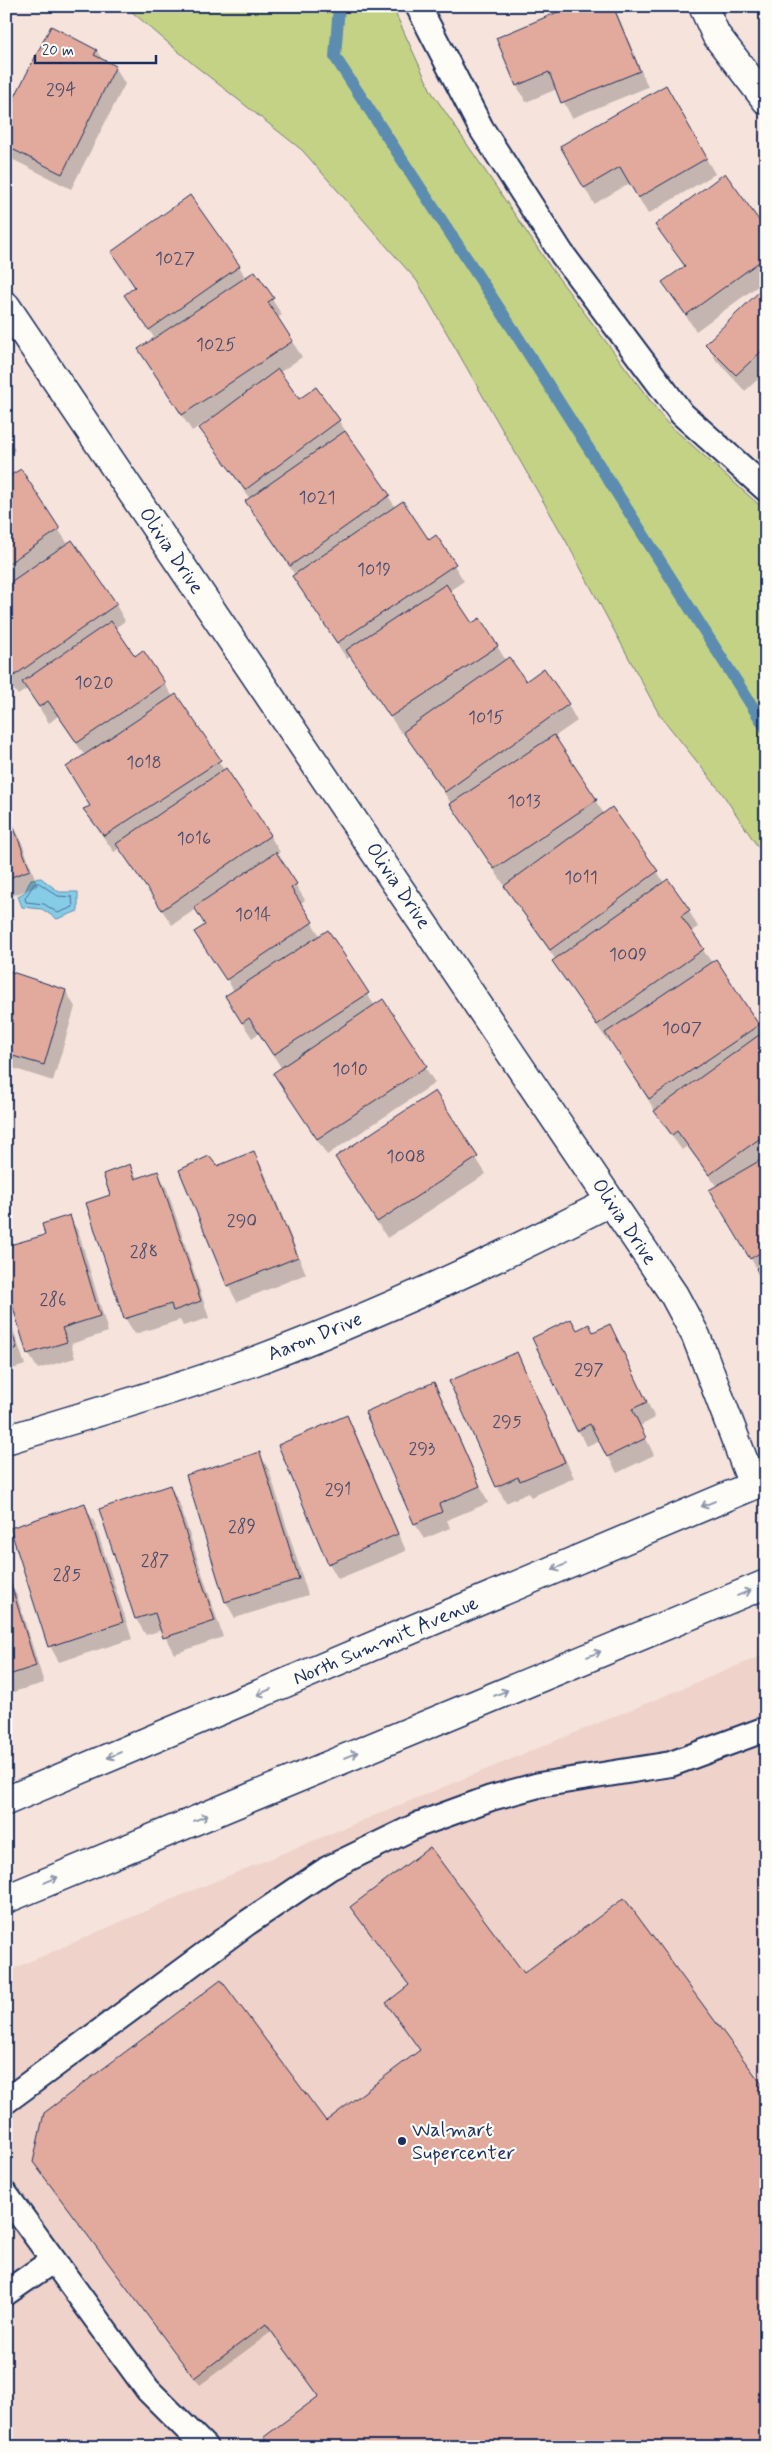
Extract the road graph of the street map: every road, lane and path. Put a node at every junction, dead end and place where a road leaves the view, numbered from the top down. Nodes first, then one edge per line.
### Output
1 (418, 6) edge
2 (703, 6) edge
3 (766, 100) edge
4 (6, 306) edge
5 (766, 489) edge
6 (610, 1202) junction
7 (6, 1440) edge
8 (762, 1487) edge
9 (766, 1584) edge
10 (766, 1729) edge
11 (6, 1801) edge
12 (6, 1899) edge
13 (6, 2101) edge
14 (6, 2195) edge
15 (52, 2261) junction
16 (6, 2292) edge
17 (205, 2447) edge

1 - 5 lane
2 - 3 street
4 - 6 street, Olivia Drive
6 - 7 street, Aaron Drive
6 - 8 street, Olivia Drive
8 -> 11 street, North Summit Avenue
12 -> 9 street
10 - 13 lane
14 - 15 lane
15 - 16 lane
15 - 17 lane

